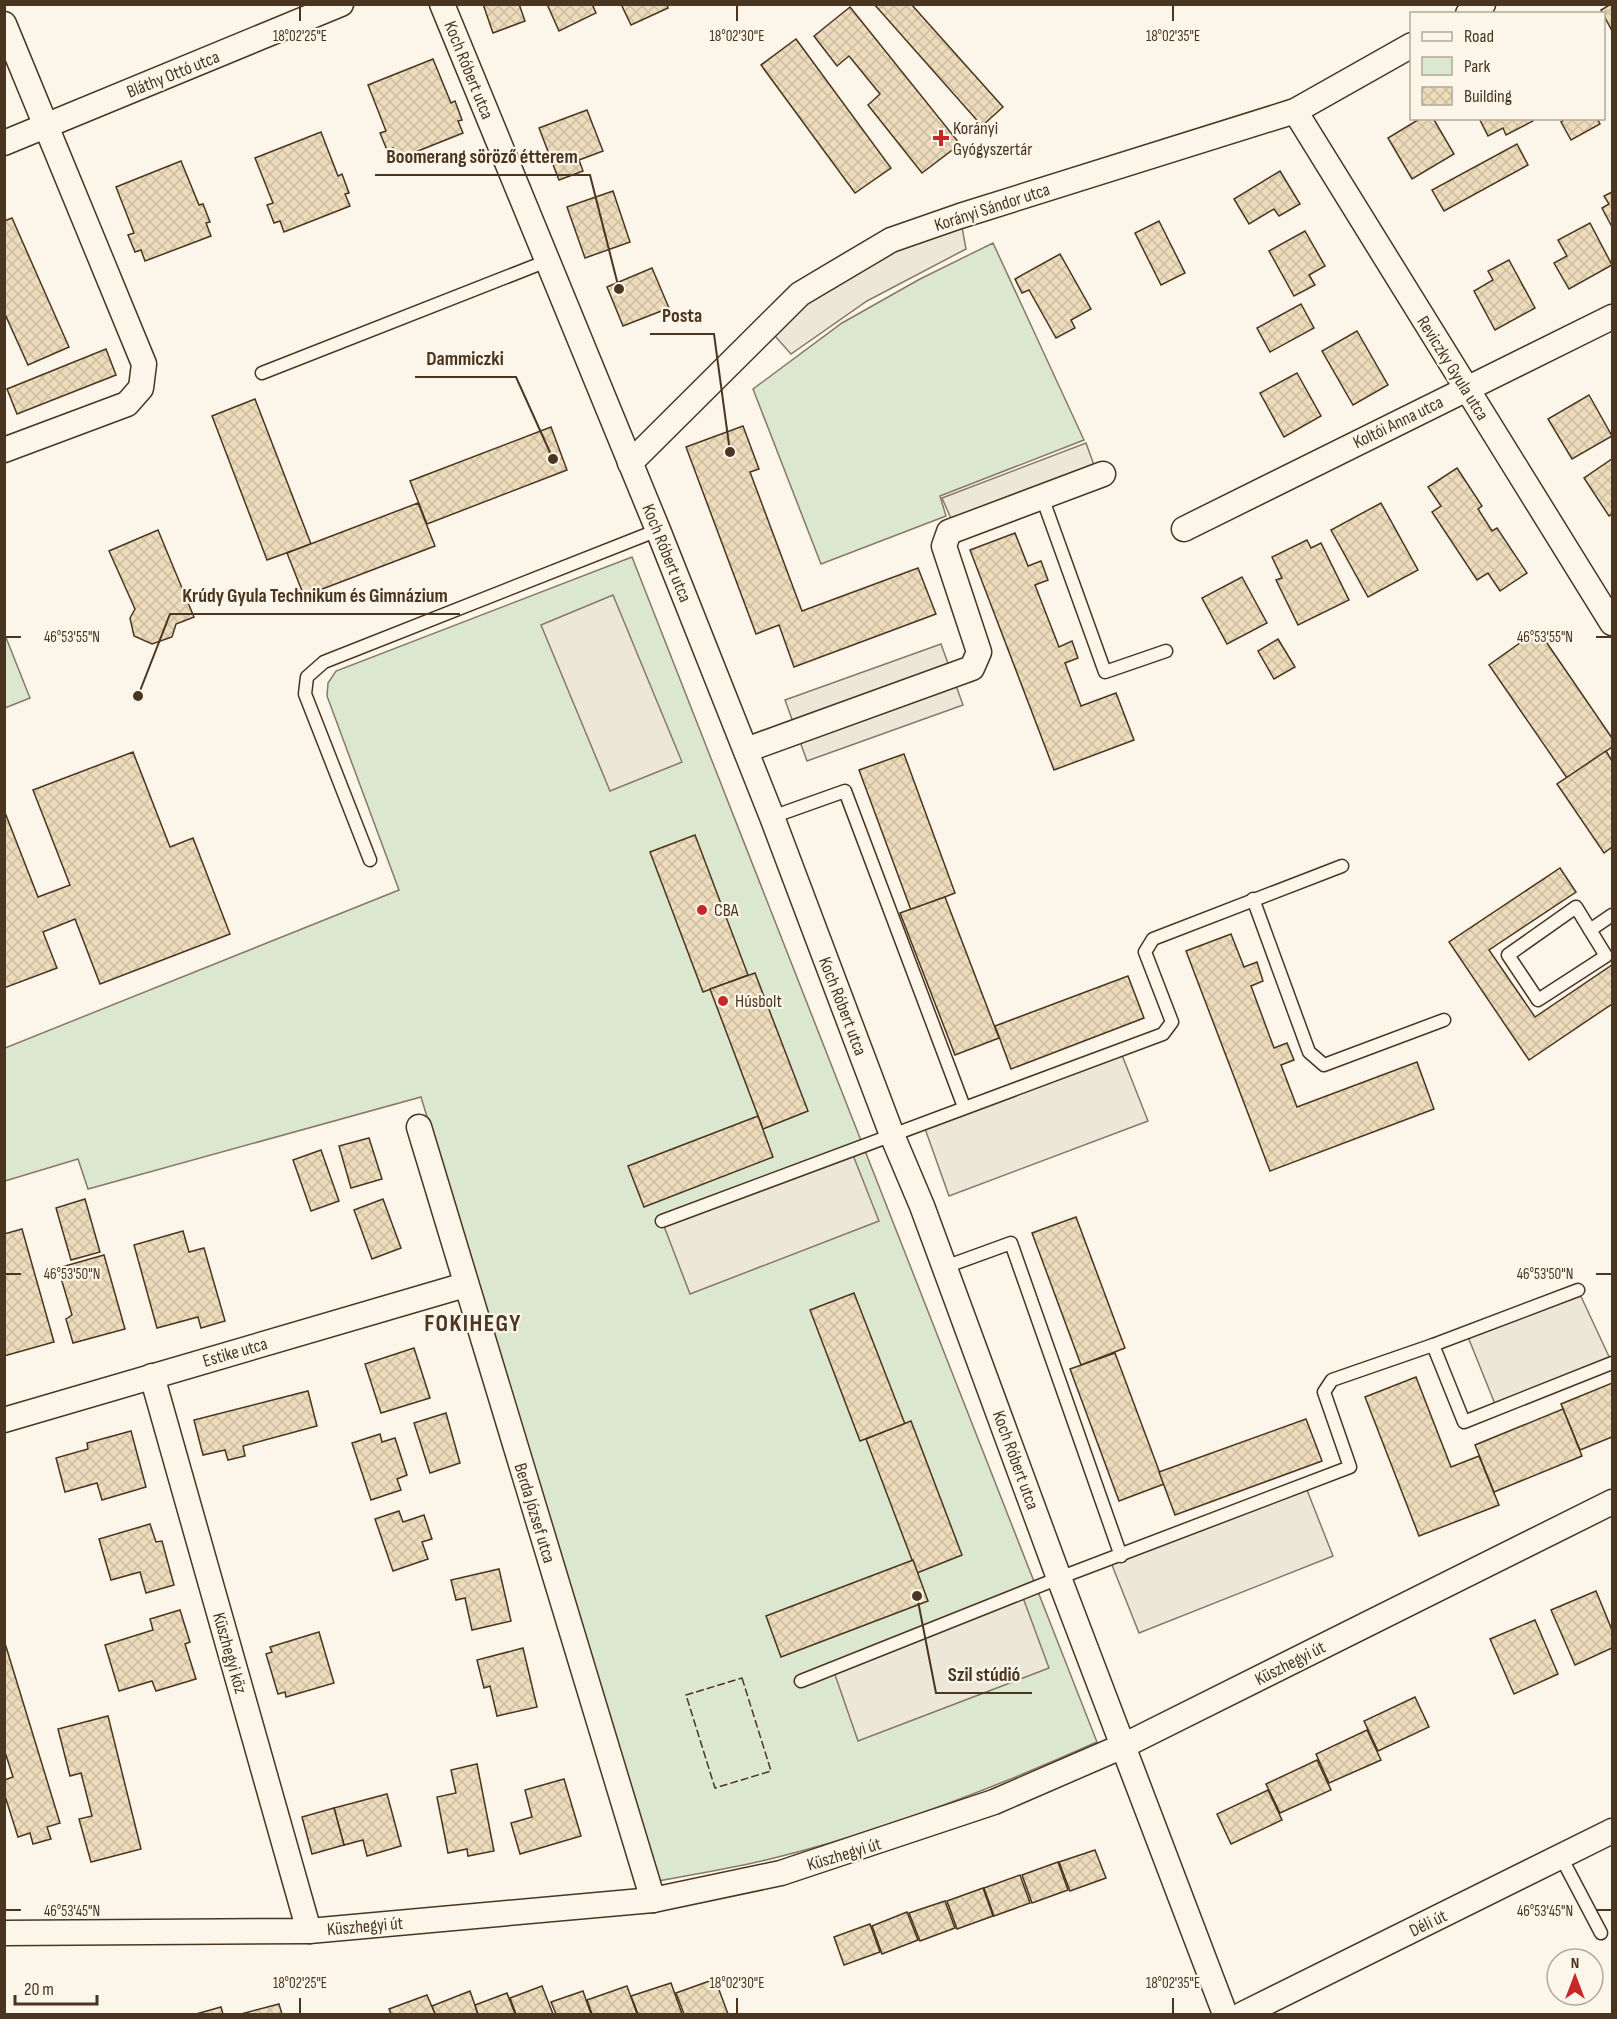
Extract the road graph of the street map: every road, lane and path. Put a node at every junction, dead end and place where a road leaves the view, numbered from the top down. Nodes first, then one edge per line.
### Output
1 (341, 4) edge
2 (442, 4) edge
3 (1484, 4) edge
4 (1471, 12) edge
5 (4, 24) edge
6 (1410, 46) edge
7 (1295, 111) junction
8 (48, 125) junction
9 (4, 143) edge
10 (547, 261) junction
11 (1612, 317) edge
12 (262, 373) dead end
13 (1466, 389) junction
14 (4, 450) edge
15 (630, 463) junction
16 (1104, 474) dead end
17 (1042, 498) junction
18 (1184, 529) dead end
19 (658, 530) junction
20 (1612, 623) edge
21 (1166, 651) dead end
22 (746, 750) junction
23 (772, 817) junction
24 (370, 860) dead end
25 (1342, 866) dead end
26 (1253, 899) junction
27 (1612, 915) edge
28 (1590, 930) junction
29 (1444, 1020) dead end
30 (964, 1107) junction
31 (419, 1126) dead end
32 (892, 1135) junction
33 (662, 1221) dead end
34 (945, 1267) junction
35 (465, 1285) junction
36 (1578, 1290) dead end
37 (1433, 1345) junction
38 (1612, 1363) edge
39 (152, 1376) junction
40 (4, 1420) edge
41 (1612, 1502) edge
42 (1121, 1556) junction
43 (1059, 1578) junction
44 (801, 1681) dead end
45 (1123, 1746) junction
46 (1612, 1831) edge
47 (1561, 1857) junction
48 (653, 1900) junction
49 (309, 1931) junction
50 (4, 1933) edge
51 (1601, 1933) dead end
52 (1225, 2014) edge
53 (1243, 2014) edge

1 - 8 street, Bláthy Ottó utca
2 - 10 street, Koch Róbert utca
3 - 4 street
5 - 8 street
6 - 7 street, Korányi Sándor utca
7 - 13 street, Reviczky Gyula utca
7 - 15 street, Korányi Sándor utca
8 - 9 street, Bláthy Ottó utca
8 - 14 street
10 - 12 lane
10 - 15 street, Koch Róbert utca
11 - 13 street, Koltói Anna utca
13 - 18 street, Koltói Anna utca
13 - 20 street, Reviczky Gyula utca
15 - 19 street, Koch Róbert utca
16 - 17 street
17 - 21 lane
17 - 22 street
19 - 22 street, Koch Róbert utca
19 - 24 lane
22 - 23 street, Koch Róbert utca
23 - 30 lane
23 - 32 street, Koch Róbert utca
25 - 26 lane
26 - 29 lane
26 - 30 lane
27 - 28 lane
28 - 28 lane
30 - 32 lane
31 - 35 street, Berda József utca
32 - 33 lane
32 - 34 street, Koch Róbert utca
34 - 42 lane
34 - 43 street, Koch Róbert utca
35 - 39 street, Estike utca
35 - 48 street, Berda József utca
36 - 37 lane
37 - 38 lane
37 - 42 lane
39 - 40 street, Estike utca
39 - 49 street, Küszhegyi köz
41 - 45 street, Küszhegyi út
42 - 43 lane
43 - 44 lane
43 - 45 street, Koch Róbert utca
45 - 48 street, Küszhegyi út
45 - 52 street, Koch Róbert utca
46 - 47 street, Déli út
47 - 51 lane
47 - 53 street, Déli út
48 - 49 street, Küszhegyi út
49 - 50 street, Küszhegyi út

